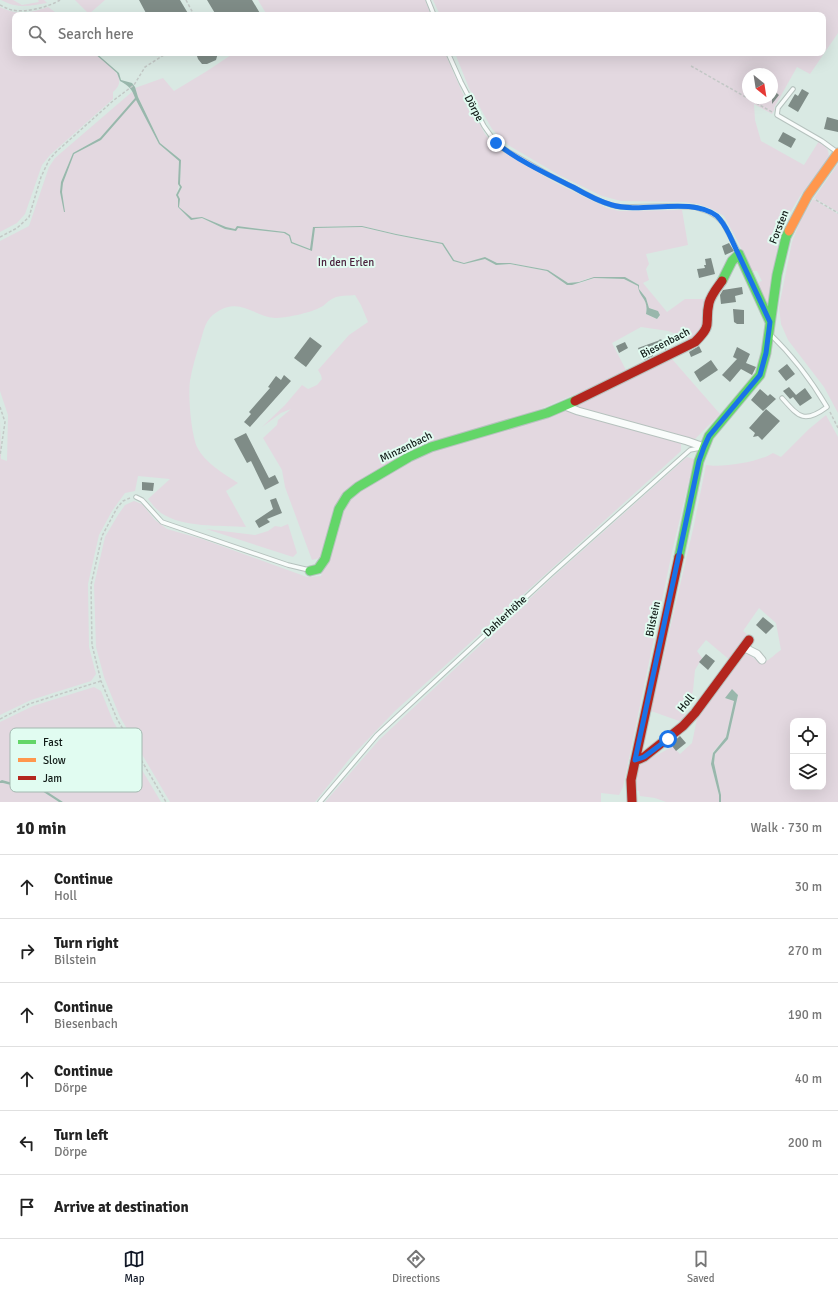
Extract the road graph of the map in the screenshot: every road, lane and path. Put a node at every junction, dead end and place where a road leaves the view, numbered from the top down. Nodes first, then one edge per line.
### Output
1 (60, 0) edge
2 (186, 0) edge
3 (428, 0) edge
4 (0, 5) edge
5 (192, 12) edge
6 (433, 12) edge
7 (162, 56) edge
8 (449, 56) edge
9 (691, 66) dead end
10 (793, 89) dead end
11 (777, 115) junction
12 (838, 153) edge
13 (808, 195) junction
14 (838, 214) edge
15 (0, 237) edge
16 (739, 254) junction
17 (770, 322) junction
18 (769, 333) junction
19 (782, 398) dead end
20 (565, 406) junction
21 (0, 407) edge
22 (827, 407) junction
23 (838, 428) edge
24 (704, 447) junction
25 (0, 456) edge
26 (136, 497) joint
27 (310, 571) joint
28 (747, 644) joint
29 (762, 660) dead end
30 (101, 681) junction
31 (0, 719) edge
32 (122, 728) edge
33 (635, 760) junction
34 (142, 761) edge
35 (630, 800) edge
36 (166, 802) edge
37 (320, 802) edge

1 - 4 path
2 - 5 path
3 - 6 lane
7 - 15 path
8 - 16 lane, Dörpe
9 - 11 path
10 - 11 lane
11 - 12 lane, Forsten
12 - 13 street, Forsten
13 - 14 path
13 - 17 street, Forsten
16 - 17 street
16 - 20 street, Biesenbach
17 - 18 street
18 - 22 lane
18 - 24 street
19 - 22 lane
20 - 24 street
20 - 27 street, Minzenbach
21 - 25 path
22 - 23 path
24 - 33 street, Bilstein
24 - 37 lane, Dahlerhöhe
26 - 27 lane
26 - 30 path
28 - 29 street, Holl
28 - 33 street, Holl
30 - 31 path
30 - 32 path
33 - 35 street, Bilstein
34 - 36 path

